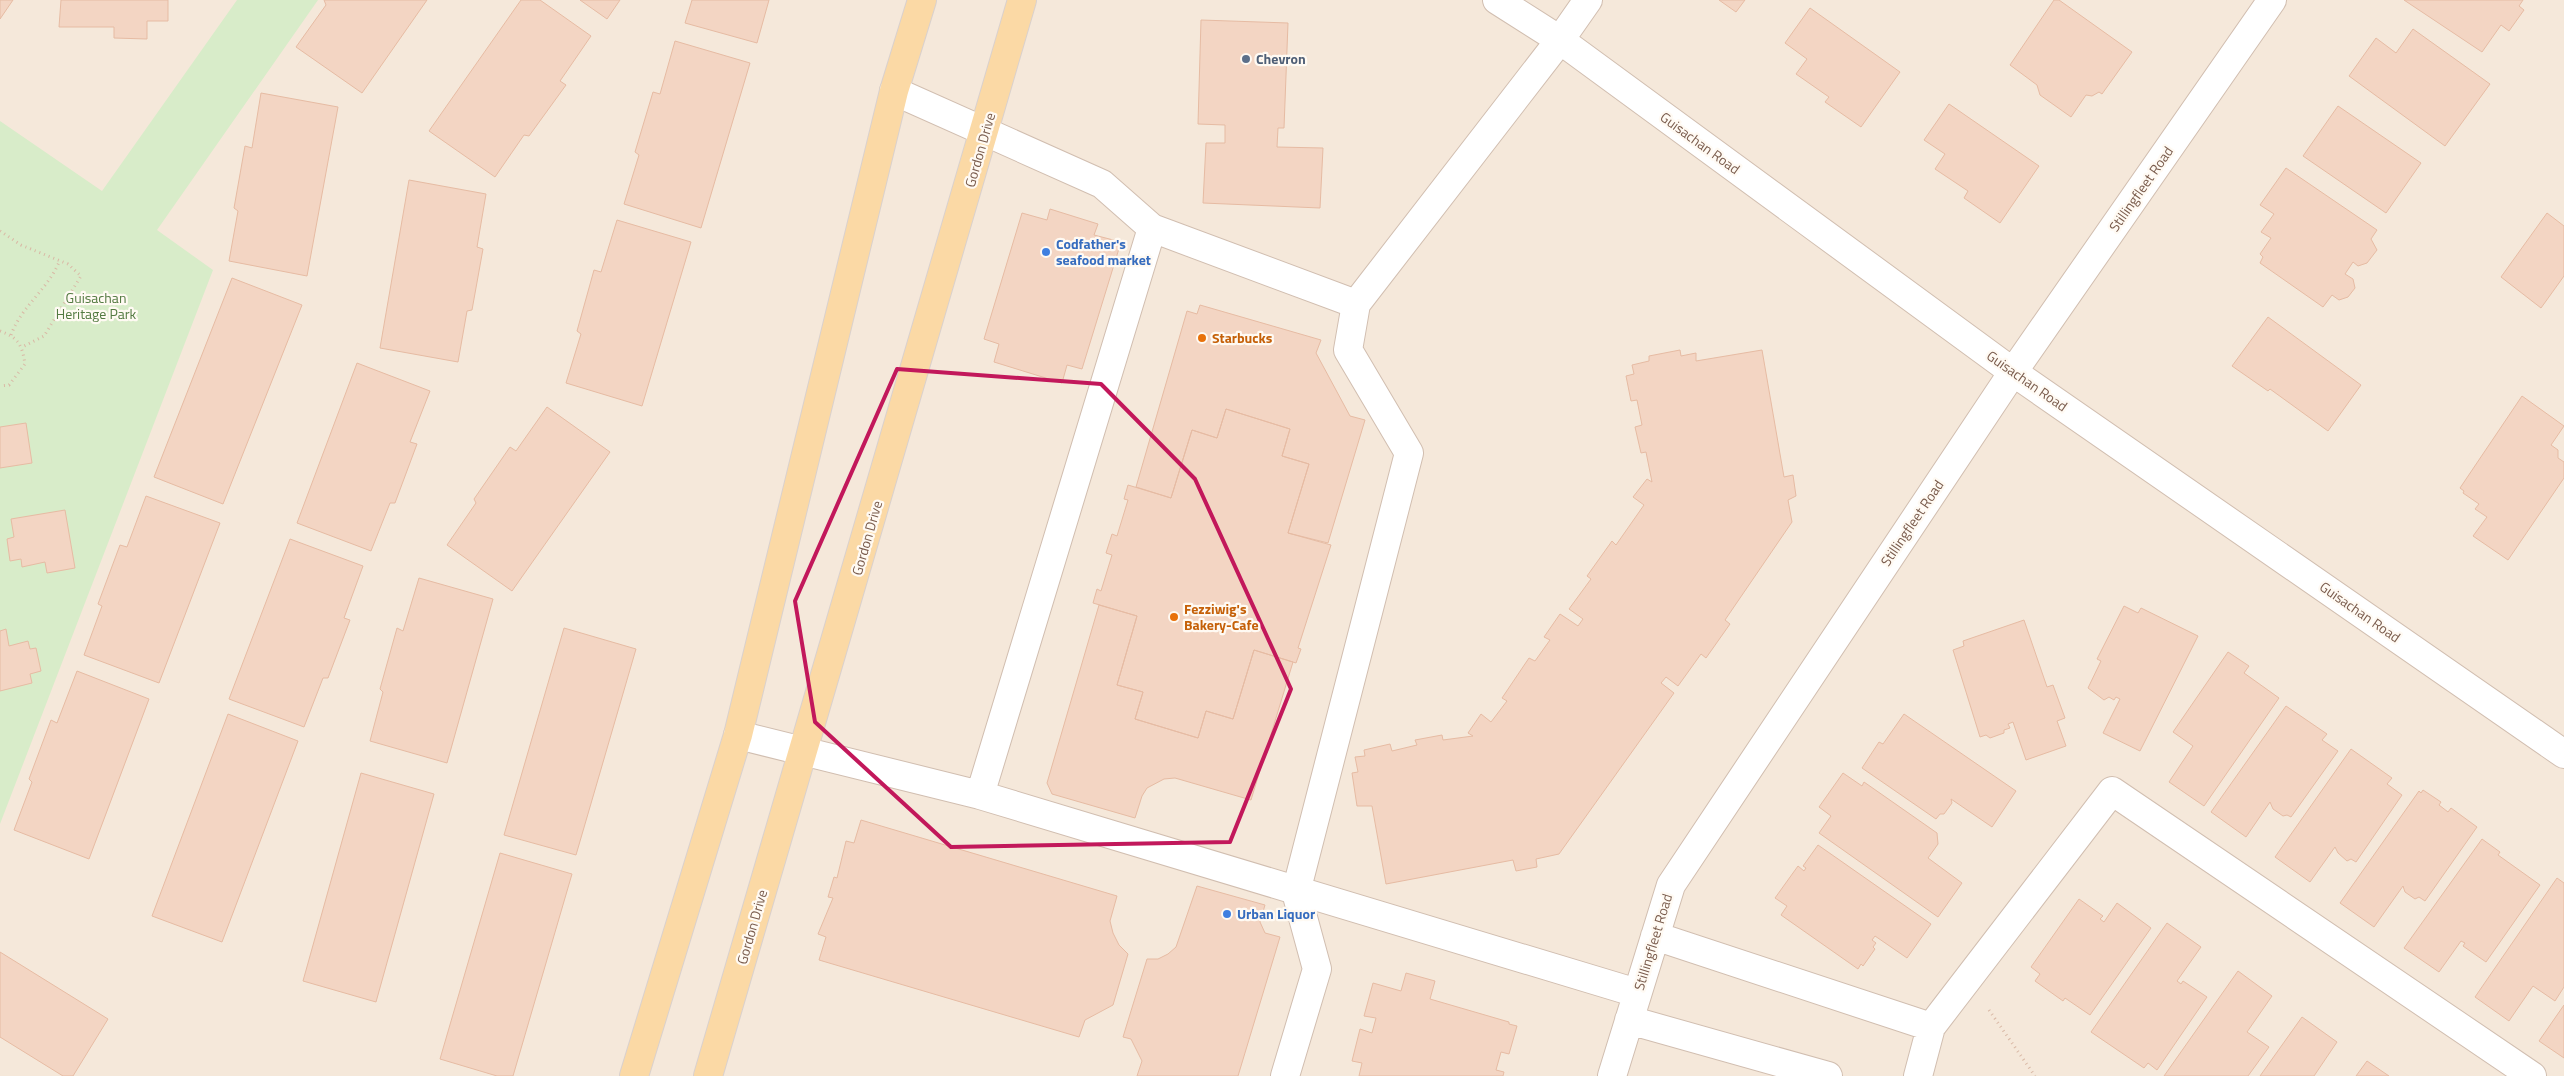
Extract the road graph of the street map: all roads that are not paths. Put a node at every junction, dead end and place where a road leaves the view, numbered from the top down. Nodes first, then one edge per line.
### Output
1 (922, 0) edge
2 (1022, 0) edge
3 (1497, 0) edge
4 (1588, 0) edge
5 (2272, 0) edge
6 (1560, 40) junction
7 (894, 91) junction
8 (986, 132) junction
9 (1152, 228) junction
10 (1356, 304) junction
11 (2013, 372) junction
12 (738, 735) junction
13 (804, 752) junction
14 (2564, 754) edge
15 (980, 795) junction
16 (1296, 892) junction
17 (1655, 936) junction
18 (1637, 993) junction
19 (1629, 1020) junction
20 (1931, 1027) junction
21 (634, 1076) edge
22 (708, 1076) edge
23 (1285, 1076) edge
24 (1612, 1076) edge
25 (1828, 1076) edge
26 (1918, 1076) edge
27 (2532, 1076) edge

1 - 7 main road
2 - 8 main road, Gordon Drive
3 - 6 street, Guisachan Road
4 - 6 street
5 - 11 street, Stillingfleet Road
6 - 10 street
6 - 11 street, Guisachan Road
7 - 8 street
7 - 12 main road
8 - 9 street
8 - 13 main road, Gordon Drive
9 - 10 street
9 - 15 street
10 - 16 street
11 - 14 street, Guisachan Road
11 - 17 street, Stillingfleet Road
12 - 13 street
12 - 21 main road
13 - 15 street
13 - 22 main road, Gordon Drive
15 - 16 street
16 - 18 street
16 - 23 street
17 - 18 street, Stillingfleet Road
17 - 20 street
18 - 19 street, Stillingfleet Road
19 - 24 street, Stillingfleet Road
19 - 25 street
20 - 26 street
20 - 27 street

